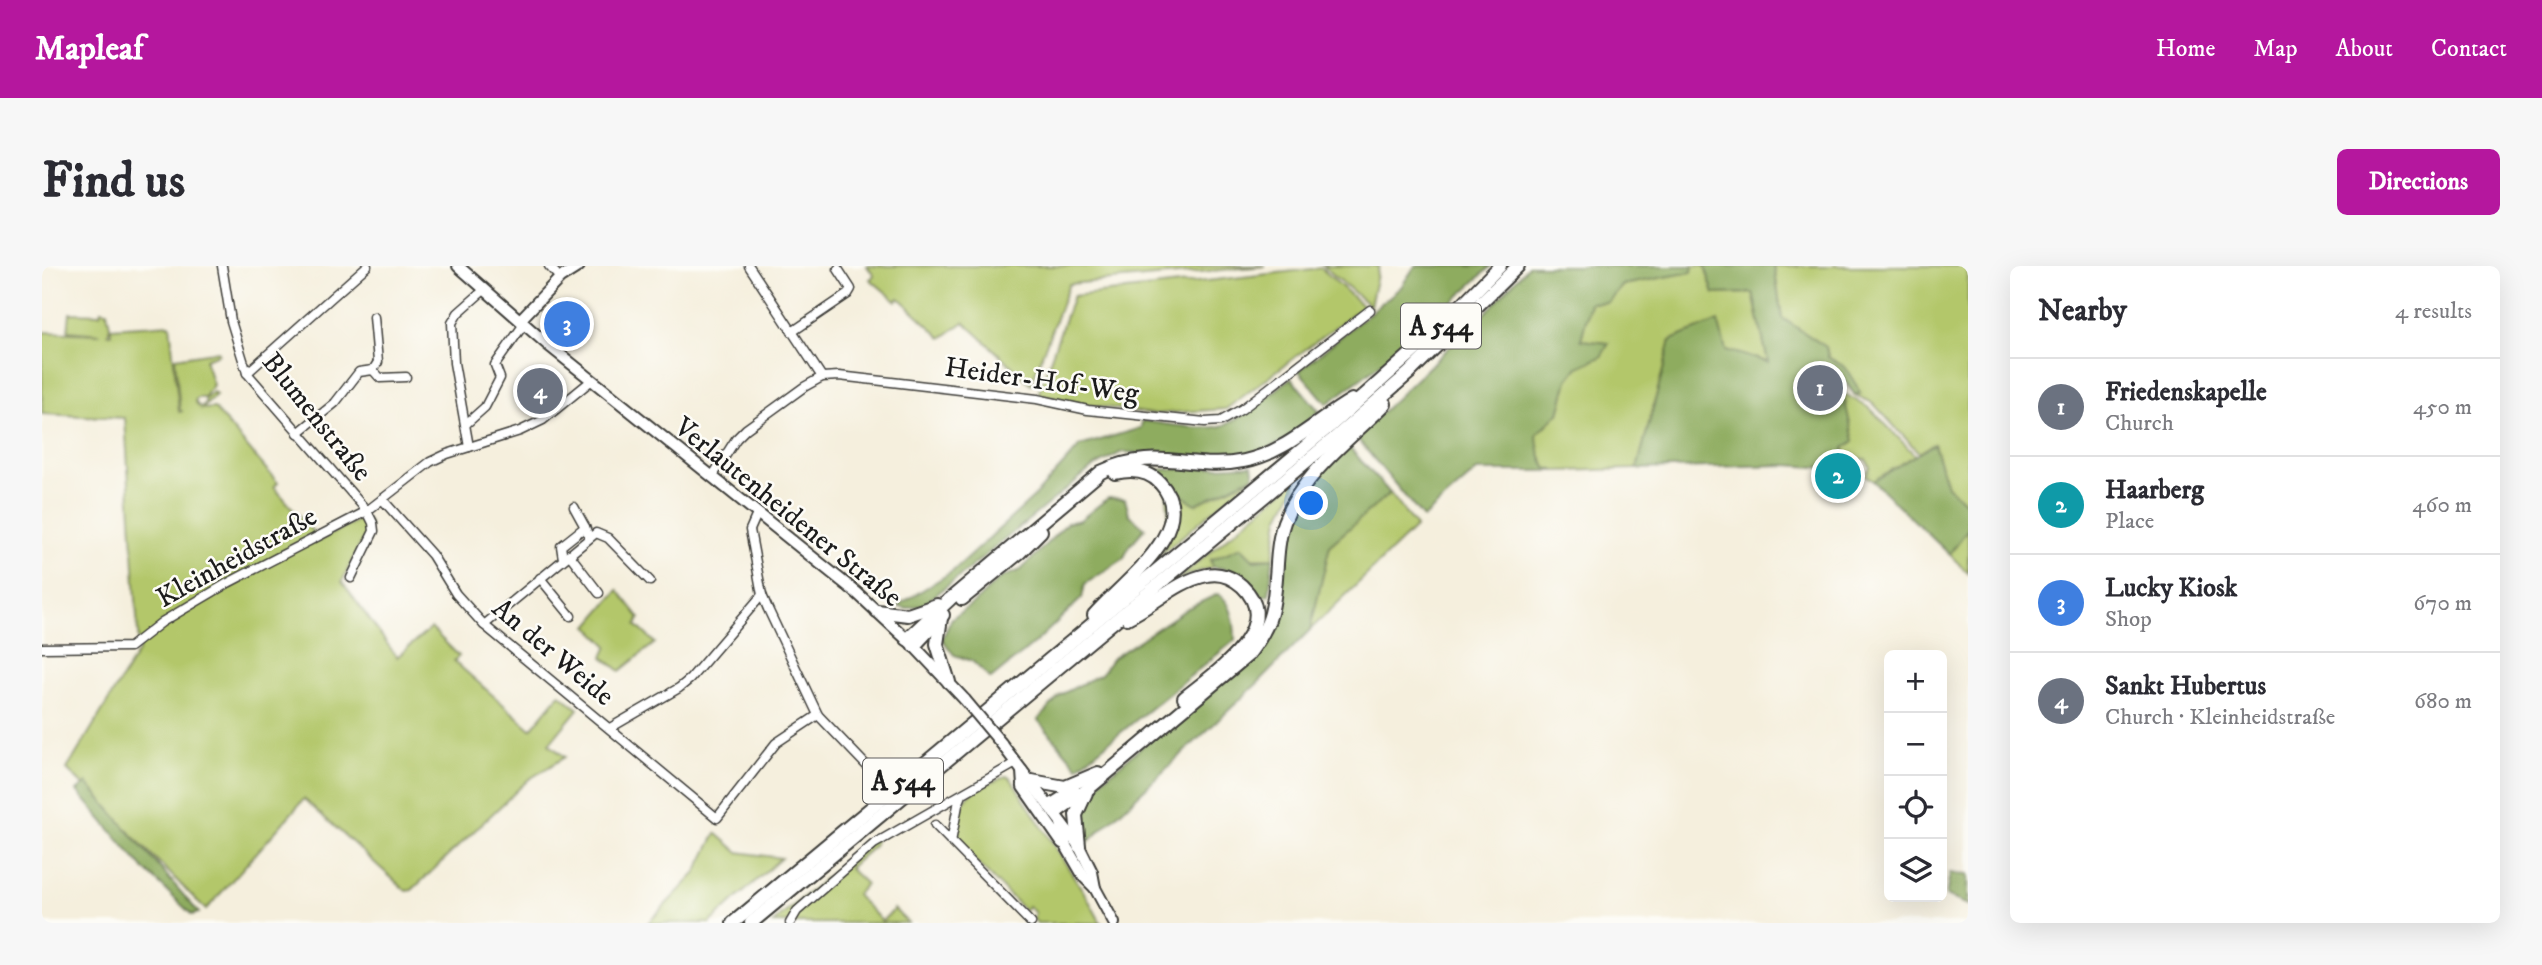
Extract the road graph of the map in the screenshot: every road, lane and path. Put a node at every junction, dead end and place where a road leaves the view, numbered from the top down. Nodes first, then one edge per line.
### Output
1 (222, 266) edge
2 (367, 266) edge
3 (458, 266) edge
4 (549, 266) edge
5 (579, 266) edge
6 (749, 266) edge
7 (1500, 266) edge
8 (1518, 266) edge
9 (838, 269) dead end
10 (560, 278) junction
11 (484, 290) junction
12 (1370, 310) dead end
13 (374, 317) dead end
14 (522, 322) junction
15 (792, 332) junction
16 (373, 370) junction
17 (247, 373) junction
18 (1409, 373) junction
19 (406, 377) dead end
20 (822, 377) junction
21 (592, 380) junction
22 (1379, 383) junction
23 (466, 424) junction
24 (298, 433) junction
25 (469, 446) junction
26 (712, 477) junction
27 (382, 499) junction
28 (575, 508) dead end
29 (367, 511) junction
30 (757, 514) junction
31 (585, 527) junction
32 (589, 537) junction
33 (566, 557) junction
34 (351, 578) dead end
35 (540, 578) junction
36 (650, 581) dead end
37 (599, 593) dead end
38 (762, 595) junction
39 (950, 599) junction
40 (877, 611) junction
41 (571, 616) dead end
42 (941, 617) junction
43 (484, 625) junction
44 (1107, 627) junction
45 (1074, 640) junction
46 (911, 642) junction
47 (42, 648) edge
48 (949, 682) junction
49 (818, 715) junction
50 (610, 728) junction
51 (867, 766) dead end
52 (1019, 767) junction
53 (1098, 772) junction
54 (1032, 781) junction
55 (1088, 789) junction
56 (961, 795) junction
57 (1055, 814) junction
58 (935, 825) dead end
59 (951, 842) junction
60 (1073, 846) junction
61 (733, 923) edge
62 (751, 923) edge
63 (790, 923) edge
64 (1031, 923) edge
65 (1114, 923) edge

1 - 17 street, Blumenstraße
2 - 17 street
3 - 11 main road, Verlautenheidener Straße
4 - 10 street
5 - 10 main road
6 - 15 street
7 - 22 highway, A 544
8 - 18 highway, A 544
9 - 15 street
10 - 14 main road
11 - 14 main road, Verlautenheidener Straße
11 - 23 street
12 - 20 street, Heider-Hof-Weg
13 - 16 street
14 - 21 main road, Verlautenheidener Straße
14 - 23 street
15 - 20 street
16 - 19 street
16 - 24 street
17 - 24 street, Blumenstraße
18 - 44 highway, A 544
18 - 55 highway
20 - 26 street
21 - 25 street, Kleinheidstraße
21 - 26 main road, Verlautenheidener Straße
22 - 39 highway
22 - 45 highway, A 544
23 - 25 street
24 - 29 street, Blumenstraße
25 - 27 street, Kleinheidstraße
26 - 30 main road, Verlautenheidener Straße
27 - 29 street, Kleinheidstraße
27 - 43 street, An der Weide
28 - 31 street
29 - 34 street
29 - 47 street, Kleinheidstraße
30 - 38 street
30 - 40 main road, Verlautenheidener Straße
31 - 32 street
31 - 33 street
32 - 33 street
32 - 36 street
33 - 35 street
33 - 37 street
35 - 41 street
35 - 43 street
38 - 49 street
38 - 50 street
39 - 40 highway
39 - 46 highway
40 - 46 main road, Verlautenheidener Straße
42 - 45 highway
42 - 46 highway
42 - 48 highway
43 - 50 street, An der Weide
44 - 53 highway
44 - 62 highway, A 544
45 - 61 highway, A 544
46 - 48 main road, Verlautenheidener Straße
48 - 52 main road, Verlautenheidener Straße, bridge
49 - 50 street, An der Weide
49 - 51 street
52 - 54 main road, Verlautenheidener Straße
52 - 56 street
52 - 60 main road
53 - 54 highway
53 - 57 highway
54 - 57 main road, Verlautenheidener Straße
55 - 57 highway
55 - 60 highway
56 - 59 street
56 - 63 street
57 - 60 main road, Verlautenheidener Straße
58 - 59 street
59 - 64 street
60 - 65 main road, Verlautenheidener Straße

